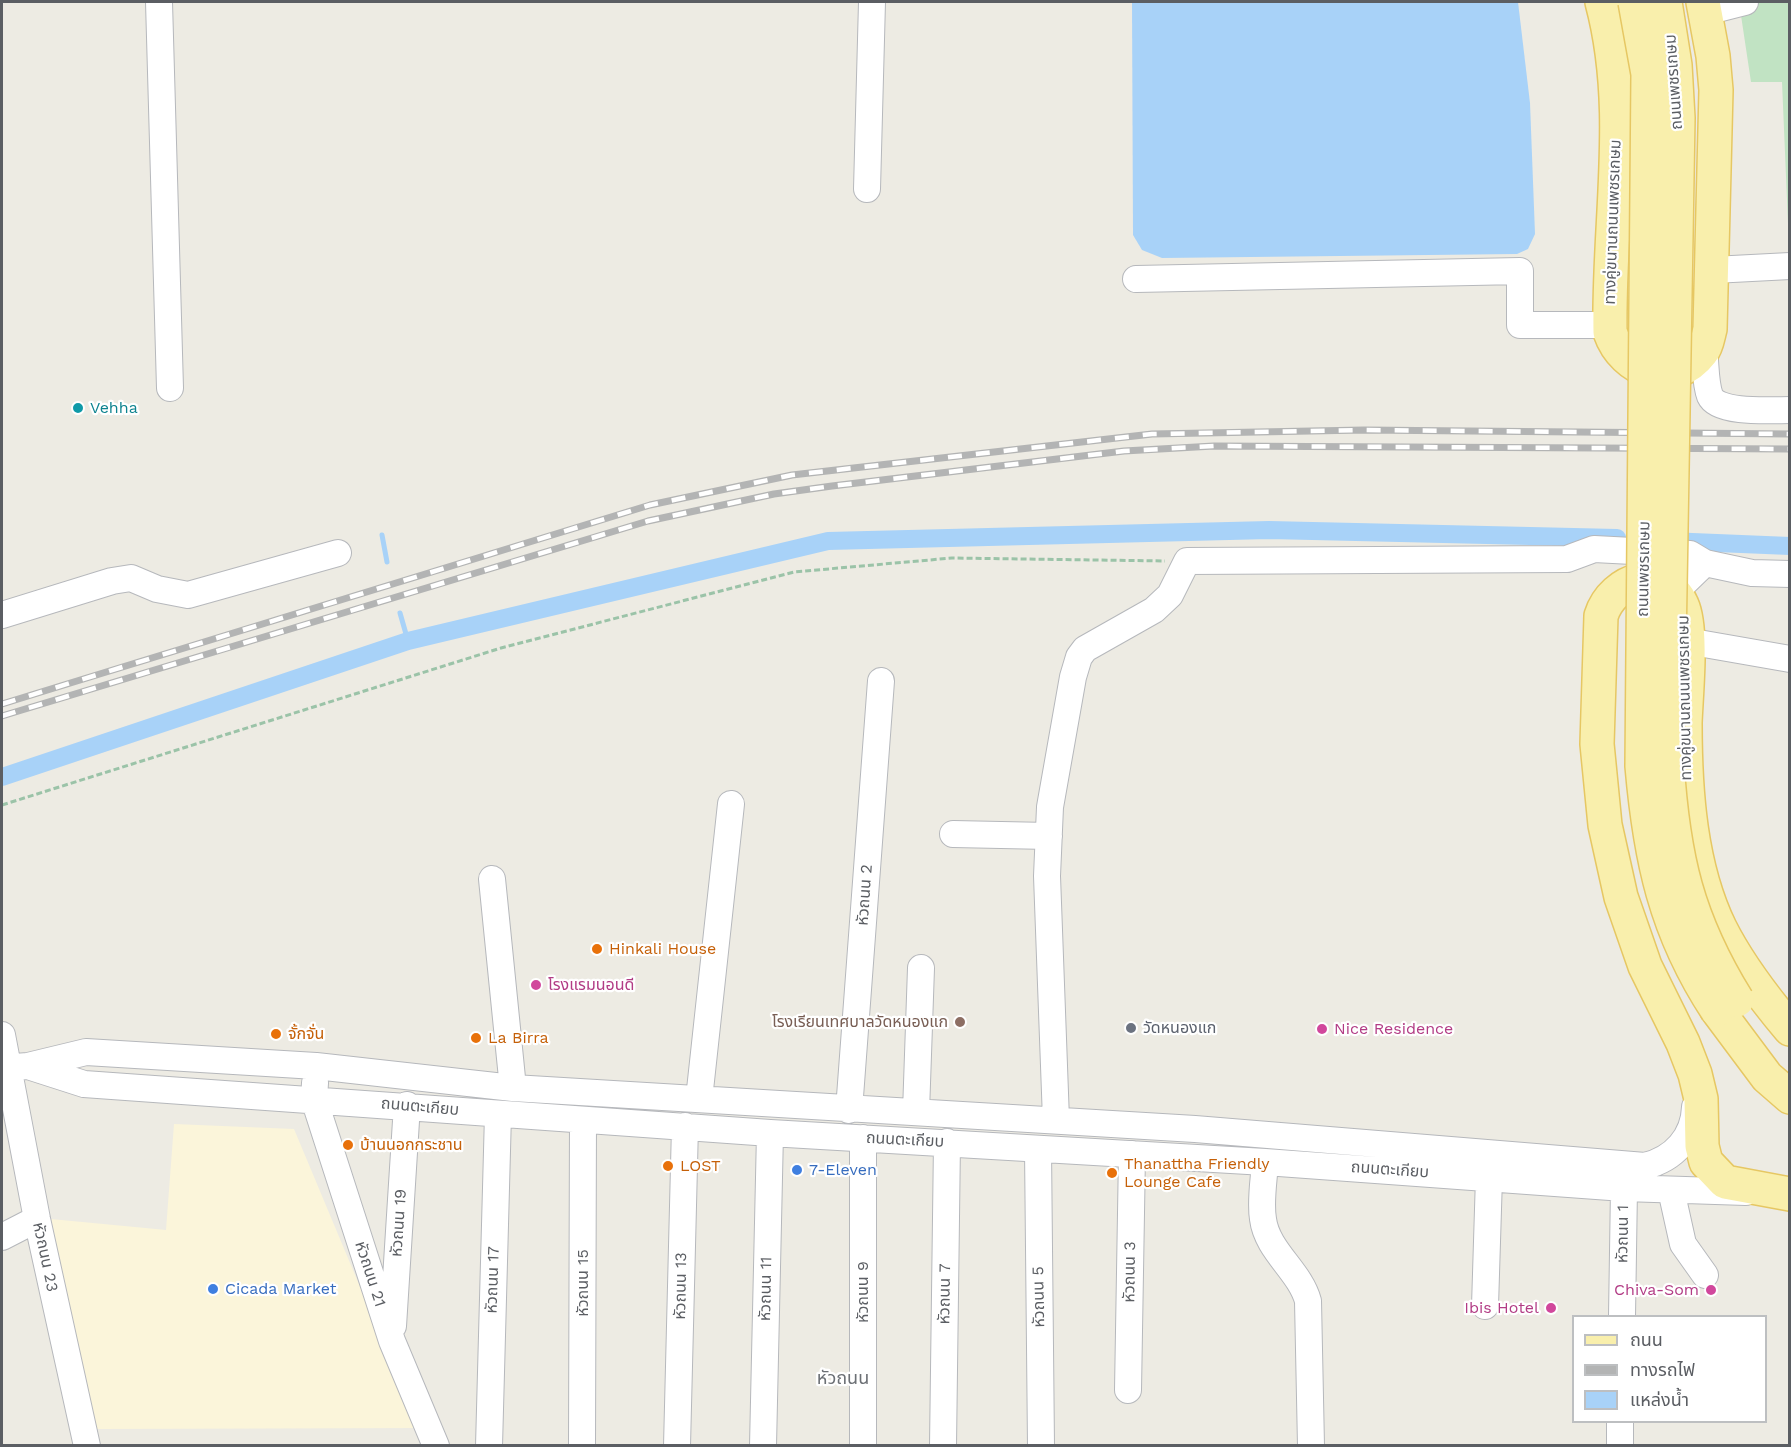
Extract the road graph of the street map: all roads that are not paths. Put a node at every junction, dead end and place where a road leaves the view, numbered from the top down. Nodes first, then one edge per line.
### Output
1 (159, 2) edge
2 (872, 2) edge
3 (1602, 2) edge
4 (1635, 2) edge
5 (1665, 2) edge
6 (1745, 2) edge
7 (1704, 7) edge
8 (867, 189) dead end
9 (1790, 266) edge
10 (1713, 270) junction
11 (1136, 279) dead end
12 (1610, 325) junction
13 (1704, 350) junction
14 (170, 388) dead end
15 (1790, 410) edge
16 (338, 553) dead end
17 (1705, 562) junction
18 (1790, 574) edge
19 (1674, 593) junction
20 (2, 615) edge
21 (1687, 641) junction
22 (1790, 659) edge
23 (881, 681) dead end
24 (731, 804) dead end
25 (953, 834) dead end
26 (1049, 836) junction
27 (492, 879) dead end
28 (921, 968) dead end
29 (1727, 1005) junction
30 (1790, 1029) edge
31 (2, 1035) edge
32 (316, 1066) junction
33 (13, 1067) edge
34 (1790, 1068) edge
35 (1695, 1074) junction
36 (446, 1079) junction
37 (513, 1088) junction
38 (1790, 1097) edge
39 (314, 1099) junction
40 (699, 1099) junction
41 (407, 1105) junction
42 (444, 1108) junction
43 (849, 1110) junction
44 (916, 1112) junction
45 (498, 1114) junction
46 (584, 1120) junction
47 (1044, 1120) junction
48 (685, 1126) junction
49 (770, 1132) junction
50 (863, 1138) junction
51 (947, 1142) junction
52 (1035, 1149) junction
53 (1132, 1154) junction
54 (1265, 1162) junction
55 (1489, 1177) junction
56 (1624, 1188) junction
57 (1671, 1190) junction
58 (1787, 1194) edge
59 (37, 1219) junction
60 (2, 1237) edge
61 (1705, 1275) dead end
62 (1485, 1306) dead end
63 (1622, 1315) edge
64 (392, 1341) junction
65 (1128, 1390) dead end
66 (1620, 1423) edge
67 (87, 1446) edge
68 (436, 1446) edge
69 (489, 1446) edge
70 (582, 1446) edge
71 (677, 1446) edge
72 (763, 1446) edge
73 (863, 1446) edge
74 (943, 1446) edge
75 (1041, 1446) edge
76 (1311, 1446) edge
77 (1620, 1446) edge

1 - 14 street
2 - 8 street
3 - 12 main road, ทางคู่ขนานถนนเพชรเกษม
4 - 29 main road, ถนนเพชรเกษม, bridge
5 - 29 main road, ถนนเพชรเกษม, bridge
6 - 7 street
7 - 10 main road
9 - 10 street
10 - 13 main road
11 - 12 street
12 - 13 main road, ทางคู่ขนานถนนเพชรเกษม
13 - 15 street
16 - 20 street
17 - 18 street
17 - 19 street
17 - 26 street, หัวถนน 5
19 - 21 main road, ทางคู่ขนานถนนเพชรเกษม
19 - 35 main road, ทางคู่ขนานถนนเพชรเกษม
21 - 22 street
21 - 30 main road, ทางคู่ขนานถนนเพชรเกษม
23 - 43 street, หัวถนน 2
24 - 40 street
25 - 26 street
26 - 47 street, หัวถนน 5
27 - 37 street
28 - 44 street
29 - 34 main road, ถนนเพชรเกษม
29 - 38 main road, ถนนเพชรเกษม
31 - 33 street, หัวถนน 23
32 - 33 street, ถนนตะเกียบ
32 - 36 street, ถนนตะเกียบ
32 - 39 street
33 - 39 street, ถนนตะเกียบ
33 - 59 street, หัวถนน 23
35 - 47 street, ถนนตะเกียบ
35 - 58 main road, ทางคู่ขนานถนนเพชรเกษม
36 - 37 street, ถนนตะเกียบ
36 - 42 street
37 - 40 street, ถนนตะเกียบ
39 - 41 street, ถนนตะเกียบ
39 - 64 street, หัวถนน 21
40 - 43 street, ถนนตะเกียบ
41 - 42 street, ถนนตะเกียบ
41 - 64 street, หัวถนน 19
42 - 45 street, ถนนตะเกียบ
43 - 44 street, ถนนตะเกียบ
44 - 47 street, ถนนตะเกียบ
45 - 46 street, ถนนตะเกียบ
45 - 69 street, หัวถนน 17
46 - 48 street, ถนนตะเกียบ
46 - 70 street, หัวถนน 15
47 - 52 street, หัวถนน 5
48 - 49 street, ถนนตะเกียบ
48 - 71 street, หัวถนน 13
49 - 50 street, ถนนตะเกียบ
49 - 72 street, หัวถนน 11
50 - 51 street, ถนนตะเกียบ
50 - 73 street, หัวถนน 9
51 - 52 street, ถนนตะเกียบ
51 - 74 street, หัวถนน 7
52 - 53 street, ถนนตะเกียบ
52 - 75 street, หัวถนน 5
53 - 54 street, ถนนตะเกียบ
53 - 65 street, หัวถนน 3
54 - 55 street, ถนนตะเกียบ
54 - 76 street
55 - 56 street, ถนนตะเกียบ
55 - 62 street
56 - 57 street, ถนนตะเกียบ
56 - 63 street, หัวถนน 1
57 - 58 street, ถนนตะเกียบ
57 - 61 street
59 - 60 street
59 - 67 street, หัวถนน 23
64 - 68 street, หัวถนน 21
66 - 77 street

